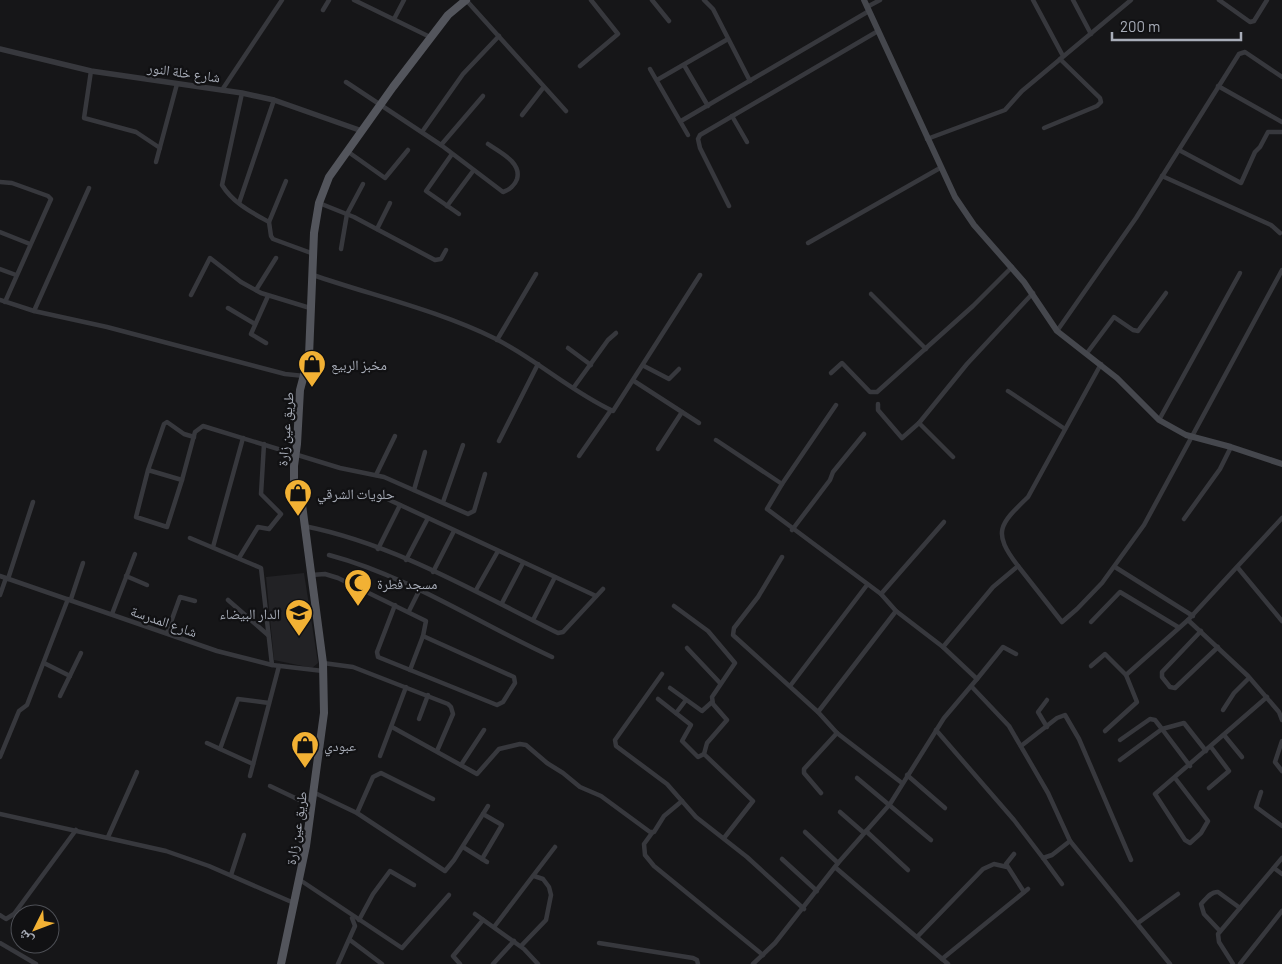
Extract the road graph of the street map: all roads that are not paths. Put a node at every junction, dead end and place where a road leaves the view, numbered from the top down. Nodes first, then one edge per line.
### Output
1 (282, 0) edge
2 (328, 0) edge
3 (354, 0) edge
4 (404, 0) edge
5 (591, 0) edge
6 (652, 0) edge
7 (704, 0) edge
8 (864, 0) edge
9 (880, 0) edge
10 (1033, 0) edge
11 (1073, 0) edge
12 (1131, 0) edge
13 (1219, 0) edge
14 (1267, 0) edge
15 (464, 1) edge
16 (364, 2) edge
17 (868, 9) junction
18 (323, 10) dead end
19 (394, 19) junction
20 (669, 21) dead end
21 (878, 31) junction
22 (1091, 34) junction
23 (499, 36) junction
24 (430, 37) junction
25 (728, 39) junction
26 (0, 49) edge
27 (1062, 58) junction
28 (684, 65) junction
29 (580, 66) dead end
30 (650, 69) dead end
31 (91, 71) junction
32 (1282, 76) edge
33 (657, 80) junction
34 (750, 81) junction
35 (346, 82) dead end
36 (177, 84) junction
37 (1218, 86) junction
38 (544, 88) junction
39 (222, 90) junction
40 (242, 93) junction
41 (483, 96) dead end
42 (274, 100) junction
43 (381, 104) junction
44 (708, 106) junction
45 (566, 112) dead end
46 (522, 116) dead end
47 (732, 116) junction
48 (681, 122) junction
49 (1282, 122) edge
50 (1044, 128) dead end
51 (362, 131) junction
52 (422, 132) junction
53 (1282, 132) edge
54 (688, 136) dead end
55 (927, 140) junction
56 (747, 142) dead end
57 (488, 144) dead end
58 (441, 145) junction
59 (160, 148) junction
60 (408, 150) dead end
61 (1179, 150) junction
62 (347, 152) junction
63 (452, 154) junction
64 (156, 162) dead end
65 (940, 168) junction
66 (473, 171) junction
67 (1162, 176) junction
68 (286, 181) dead end
69 (0, 182) edge
70 (362, 184) dead end
71 (89, 188) dead end
72 (239, 203) junction
73 (318, 203) junction
74 (390, 203) dead end
75 (447, 206) junction
76 (729, 206) dead end
77 (347, 214) junction
78 (459, 214) dead end
79 (269, 222) junction
80 (377, 229) junction
81 (0, 232) edge
82 (1280, 233) dead end
83 (808, 243) dead end
84 (30, 244) junction
85 (341, 249) dead end
86 (446, 250) dead end
87 (314, 254) junction
88 (276, 258) dead end
89 (1012, 267) junction
90 (0, 269) edge
91 (1282, 270) edge
92 (313, 274) junction
93 (536, 274) dead end
94 (1240, 274) dead end
95 (16, 275) junction
96 (700, 275) dead end
97 (256, 290) junction
98 (1033, 293) junction
99 (1166, 293) dead end
100 (871, 294) dead end
101 (192, 295) dead end
102 (268, 296) junction
103 (2, 301) edge
104 (228, 308) dead end
105 (310, 308) junction
106 (34, 311) junction
107 (255, 324) junction
108 (1057, 331) junction
109 (616, 333) dead end
110 (497, 340) junction
111 (266, 343) dead end
112 (568, 348) dead end
113 (926, 348) junction
114 (1087, 353) junction
115 (538, 364) junction
116 (591, 364) junction
117 (1101, 364) junction
118 (644, 366) junction
119 (679, 369) dead end
120 (831, 373) dead end
121 (304, 376) junction
122 (634, 381) junction
123 (574, 387) junction
124 (1008, 391) dead end
125 (878, 404) dead end
126 (836, 405) dead end
127 (611, 410) junction
128 (682, 412) junction
129 (1159, 420) junction
130 (919, 422) junction
131 (699, 423) dead end
132 (1065, 429) junction
133 (864, 434) dead end
134 (395, 436) dead end
135 (194, 437) junction
136 (1192, 437) junction
137 (243, 438) junction
138 (716, 440) dead end
139 (499, 441) dead end
140 (264, 444) junction
141 (463, 445) dead end
142 (1231, 447) junction
143 (658, 449) dead end
144 (425, 452) dead end
145 (296, 455) junction
146 (579, 456) dead end
147 (953, 457) dead end
148 (1282, 464) edge
149 (148, 470) junction
150 (485, 474) dead end
151 (376, 475) junction
152 (182, 480) junction
153 (782, 484) junction
154 (414, 490) junction
155 (383, 497) dead end
156 (32, 502) dead end
157 (443, 502) junction
158 (400, 505) junction
159 (428, 518) junction
160 (1282, 518) edge
161 (1184, 519) dead end
162 (944, 522) dead end
163 (304, 526) junction
164 (454, 530) junction
165 (792, 530) junction
166 (190, 538) dead end
167 (213, 547) junction
168 (378, 549) junction
169 (498, 551) junction
170 (135, 554) dead end
171 (329, 555) dead end
172 (782, 557) dead end
173 (239, 558) junction
174 (406, 560) junction
175 (523, 562) junction
176 (83, 563) dead end
177 (1018, 566) junction
178 (1115, 567) junction
179 (1238, 568) junction
180 (433, 572) junction
181 (0, 576) edge
182 (126, 576) junction
183 (310, 576) junction
184 (554, 577) junction
185 (7, 578) junction
186 (147, 585) dead end
187 (867, 585) junction
188 (603, 589) dead end
189 (476, 590) junction
190 (419, 591) junction
191 (881, 594) junction
192 (0, 595) edge
193 (596, 596) junction
194 (70, 599) junction
195 (228, 600) dead end
196 (195, 601) dead end
197 (502, 603) junction
198 (395, 605) junction
199 (674, 606) dead end
200 (409, 611) junction
201 (896, 611) junction
202 (112, 614) junction
203 (1194, 616) junction
204 (533, 620) junction
205 (1188, 620) junction
206 (1282, 621) edge
207 (1092, 622) dead end
208 (1178, 627) junction
209 (1201, 631) junction
210 (167, 633) junction
211 (268, 636) junction
212 (423, 636) junction
213 (944, 647) junction
214 (1218, 647) junction
215 (687, 648) dead end
216 (81, 653) dead end
217 (1016, 654) dead end
218 (552, 656) dead end
219 (44, 663) junction
220 (272, 665) junction
221 (279, 666) junction
222 (1091, 666) dead end
223 (323, 667) junction
224 (410, 670) junction
225 (662, 674) dead end
226 (1126, 675) junction
227 (70, 676) junction
228 (1249, 678) junction
229 (977, 679) junction
230 (720, 683) junction
231 (790, 686) junction
232 (406, 687) junction
233 (972, 687) junction
234 (670, 688) dead end
235 (428, 695) junction
236 (60, 696) dead end
237 (1267, 698) junction
238 (658, 699) dead end
239 (686, 700) junction
240 (1047, 700) dead end
241 (712, 702) junction
242 (269, 703) junction
243 (1223, 710) dead end
244 (818, 712) junction
245 (676, 713) junction
246 (418, 719) dead end
247 (1282, 720) edge
248 (392, 727) junction
249 (1047, 727) junction
250 (1162, 729) junction
251 (484, 730) dead end
252 (936, 730) junction
253 (1105, 730) dead end
254 (837, 734) junction
255 (1224, 735) junction
256 (1120, 740) dead end
257 (1282, 741) edge
258 (207, 743) dead end
259 (1021, 746) junction
260 (1211, 747) junction
261 (220, 749) junction
262 (437, 751) junction
263 (1206, 752) junction
264 (704, 754) junction
265 (380, 756) dead end
266 (0, 757) edge
267 (1242, 757) dead end
268 (1120, 760) dead end
269 (253, 764) junction
270 (461, 765) junction
271 (1190, 766) junction
272 (1282, 771) edge
273 (138, 772) dead end
274 (907, 775) junction
275 (250, 776) dead end
276 (857, 778) dead end
277 (1175, 778) junction
278 (902, 783) junction
279 (270, 786) dead end
280 (1210, 788) dead end
281 (1261, 792) dead end
282 (314, 793) junction
283 (821, 793) dead end
284 (433, 799) dead end
285 (682, 801) junction
286 (890, 804) junction
287 (312, 806) junction
288 (488, 806) dead end
289 (945, 808) dead end
290 (840, 812) dead end
291 (356, 813) junction
292 (0, 814) edge
293 (484, 814) junction
294 (1282, 826) edge
295 (76, 830) junction
296 (805, 832) dead end
297 (865, 832) junction
298 (652, 833) junction
299 (244, 835) dead end
300 (108, 837) junction
301 (724, 838) junction
302 (931, 840) dead end
303 (1070, 841) junction
304 (462, 847) junction
305 (555, 847) dead end
306 (1014, 854) dead end
307 (1043, 858) junction
308 (1282, 858) edge
309 (482, 859) junction
310 (782, 859) dead end
311 (1131, 860) dead end
312 (487, 862) dead end
313 (837, 866) junction
314 (1007, 867) junction
315 (1274, 868) junction
316 (908, 870) dead end
317 (1282, 874) edge
318 (231, 875) junction
319 (534, 876) junction
320 (300, 880) junction
321 (1062, 884) dead end
322 (414, 885) dead end
323 (817, 891) junction
324 (1178, 894) dead end
325 (449, 896) dead end
326 (295, 904) junction
327 (1240, 908) junction
328 (804, 909) junction
329 (1282, 911) edge
330 (348, 914) junction
331 (475, 914) dead end
332 (0, 915) edge
333 (359, 920) junction
334 (484, 920) junction
335 (1138, 924) junction
336 (494, 927) junction
337 (1220, 931) junction
338 (917, 937) junction
339 (350, 940) junction
340 (514, 941) junction
341 (600, 943) dead end
342 (0, 944) edge
343 (521, 946) junction
344 (763, 955) junction
345 (942, 959) junction
346 (36, 964) edge
347 (281, 964) edge
348 (338, 964) edge
349 (382, 964) edge
350 (460, 964) edge
351 (493, 964) edge
352 (538, 964) edge
353 (698, 964) edge
354 (753, 964) edge
355 (948, 964) edge
356 (1170, 964) edge
357 (1233, 964) edge
358 (1240, 964) edge

1 - 39 street
2 - 18 street
3 - 16 street
4 - 19 street
5 - 29 street
6 - 20 street
7 - 25 street
8 - 17 main road
9 - 17 street
10 - 27 street
11 - 22 street
12 - 22 street
13 - 14 street
15 - 23 street
15 - 24 main road, طريق عين زارة
16 - 19 street
17 - 21 main road
17 - 34 street
19 - 24 street
21 - 47 street
21 - 55 main road
22 - 27 street
23 - 38 street
23 - 52 street
24 - 43 main road, طريق عين زارة
25 - 28 street
25 - 34 street
26 - 31 street, شارع خلة النور
27 - 50 street
27 - 55 street
28 - 33 street
28 - 44 street
30 - 33 street
31 - 36 street, شارع خلة النور
31 - 59 street
32 - 37 street
33 - 48 street
34 - 44 street
35 - 43 street
36 - 39 street, شارع خلة النور
36 - 59 street
37 - 49 street
37 - 61 street
38 - 45 street
38 - 46 street
39 - 40 street, شارع خلة النور
40 - 42 street, شارع خلة النور
40 - 72 street
41 - 58 street
42 - 51 street, شارع خلة النور
42 - 72 street
43 - 51 main road, طريق عين زارة
43 - 52 street
44 - 48 street
47 - 56 street
47 - 76 street
48 - 54 street
51 - 62 main road, طريق عين زارة
52 - 58 street
53 - 61 street
55 - 65 main road
57 - 66 street
58 - 63 street
59 - 64 street
60 - 62 street
61 - 67 street
62 - 73 main road, طريق عين زارة
63 - 66 street
63 - 75 street
65 - 83 street
65 - 89 main road
66 - 75 street
67 - 82 street
67 - 108 street
68 - 79 street
69 - 84 street
70 - 77 street
71 - 106 street
72 - 79 street
73 - 77 street
73 - 87 main road, طريق عين زارة
74 - 80 street
75 - 78 street
77 - 80 street
77 - 85 street
79 - 87 street
80 - 86 street
81 - 84 street
84 - 95 street
87 - 92 main road, طريق عين زارة
88 - 97 street
89 - 98 main road
89 - 113 street
90 - 95 street
91 - 136 street
92 - 105 main road, طريق عين زارة
92 - 110 street
93 - 110 street
94 - 129 street
95 - 103 street
96 - 118 street
97 - 101 street
97 - 102 street
98 - 108 main road
98 - 130 street
99 - 114 street
100 - 113 street
102 - 105 street
102 - 107 street
103 - 106 street
104 - 107 street
105 - 121 main road, طريق عين زارة
106 - 121 street
107 - 111 street
108 - 114 main road
109 - 116 street
110 - 115 street
112 - 116 street
113 - 120 street
114 - 117 main road
115 - 123 street
115 - 139 street
116 - 123 street
117 - 129 main road
117 - 132 street
118 - 119 street
118 - 122 street
121 - 145 main road, طريق عين زارة
122 - 127 street
122 - 128 street
123 - 127 street
124 - 132 street
125 - 130 street
126 - 153 street
127 - 146 street
128 - 131 street
128 - 143 street
129 - 136 main road
130 - 147 street
132 - 177 street
133 - 165 street
134 - 151 street
135 - 137 street
135 - 149 street
135 - 152 street
136 - 142 main road
136 - 178 street
137 - 140 street
137 - 167 street
138 - 153 street
140 - 145 street
140 - 173 street
141 - 157 street
142 - 148 main road
142 - 161 street
144 - 154 street
145 - 151 street
145 - 163 main road, طريق عين زارة
149 - 152 street
149 - 152 street
150 - 157 street
151 - 154 street
153 - 165 street
154 - 157 street
155 - 158 street
156 - 185 street
158 - 159 street
158 - 168 street
159 - 164 street
159 - 174 street
160 - 179 street
162 - 191 street
163 - 168 street
163 - 183 main road, طريق عين زارة
164 - 169 street
164 - 180 street
165 - 187 street
166 - 167 street
167 - 173 street
168 - 174 street
169 - 175 street
169 - 189 street
170 - 182 street
171 - 190 street
172 - 231 street
173 - 211 street
174 - 180 street
175 - 184 street
175 - 197 street
176 - 194 street
177 - 178 street
177 - 213 street
178 - 203 street
179 - 203 street
179 - 206 street
180 - 189 street
181 - 185 street, شارع المدرسة
182 - 186 street
182 - 202 street
183 - 198 street
183 - 223 main road, طريق عين زارة
184 - 193 street
184 - 204 street
185 - 192 street
185 - 194 street, شارع المدرسة
187 - 191 street
187 - 231 street
188 - 193 street
189 - 197 street
190 - 200 street
190 - 218 street
191 - 201 street
193 - 204 street
194 - 202 street, شارع المدرسة
194 - 219 street
195 - 211 street
196 - 210 street
197 - 204 street
198 - 200 street
198 - 224 street
199 - 230 street
200 - 212 street
201 - 213 street
201 - 244 street
202 - 210 street, شارع المدرسة
203 - 205 street
205 - 208 street
205 - 209 street
207 - 208 street
208 - 226 street
209 - 214 street
209 - 214 street
210 - 220 street, شارع المدرسة
211 - 220 street
212 - 224 street
212 - 224 street
213 - 229 street
214 - 228 street
215 - 230 street
216 - 227 street
217 - 229 street
219 - 227 street
219 - 266 street
220 - 221 street, شارع المدرسة
221 - 223 street, شارع المدرسة
221 - 242 street
222 - 226 street
223 - 232 street, شارع المدرسة
223 - 282 main road, طريق عين زارة
225 - 285 street
226 - 253 street
227 - 236 street
228 - 237 street
228 - 243 street
229 - 233 street
230 - 241 street
231 - 244 street
232 - 235 street, شارع المدرسة
232 - 248 street
233 - 252 street
233 - 259 street
234 - 239 street
235 - 246 street
235 - 262 street, شارع المدرسة
237 - 247 street
237 - 255 street
238 - 245 street
239 - 241 street
239 - 245 street
240 - 249 street
241 - 264 street
242 - 261 street
242 - 269 street
244 - 254 street
245 - 264 street
248 - 262 street
248 - 265 street
249 - 259 street
249 - 311 street
250 - 256 street
250 - 263 street
250 - 268 street
250 - 271 street
251 - 270 street
252 - 274 street
252 - 307 street
254 - 278 street
254 - 283 street
255 - 260 street
255 - 267 street
257 - 272 street
258 - 261 street
259 - 303 street
260 - 263 street
260 - 280 street
261 - 269 street
262 - 270 street
263 - 271 street
264 - 301 street
269 - 275 street
270 - 298 street
271 - 277 street
273 - 300 street
274 - 278 street
274 - 289 street
276 - 286 street
277 - 277 street
278 - 286 street
279 - 287 street
281 - 294 street
282 - 287 main road, طريق عين زارة
282 - 291 street
284 - 291 street
285 - 298 street
285 - 301 street
286 - 297 street
286 - 302 street
287 - 320 main road, طريق عين زارة
288 - 293 street
290 - 297 street
291 - 304 street
292 - 295 street
293 - 304 street
293 - 309 street
295 - 300 street
295 - 332 street
296 - 313 street
297 - 313 street
297 - 316 street
298 - 344 street
299 - 318 street
300 - 318 street
301 - 328 street
303 - 307 street
303 - 335 street
304 - 309 street
305 - 319 street
306 - 314 street
307 - 321 street
308 - 315 street
309 - 312 street
310 - 323 street
313 - 323 street
313 - 338 street
314 - 338 street
314 - 345 street
315 - 317 street
315 - 327 street
318 - 326 street
319 - 336 street
319 - 343 street
320 - 326 main road, طريق عين زارة
320 - 330 street
322 - 333 street
323 - 328 street
324 - 335 street
325 - 333 street
326 - 347 main road, طريق عين زارة
327 - 337 street
327 - 337 street
328 - 344 street
329 - 358 street
330 - 333 street
330 - 339 street
331 - 334 street
334 - 336 street
334 - 350 street
335 - 356 street
336 - 340 street
337 - 357 street
338 - 345 street
339 - 348 street
339 - 349 street
340 - 343 street
340 - 351 street
341 - 353 street
342 - 346 street
343 - 352 street
344 - 354 street
345 - 355 street

